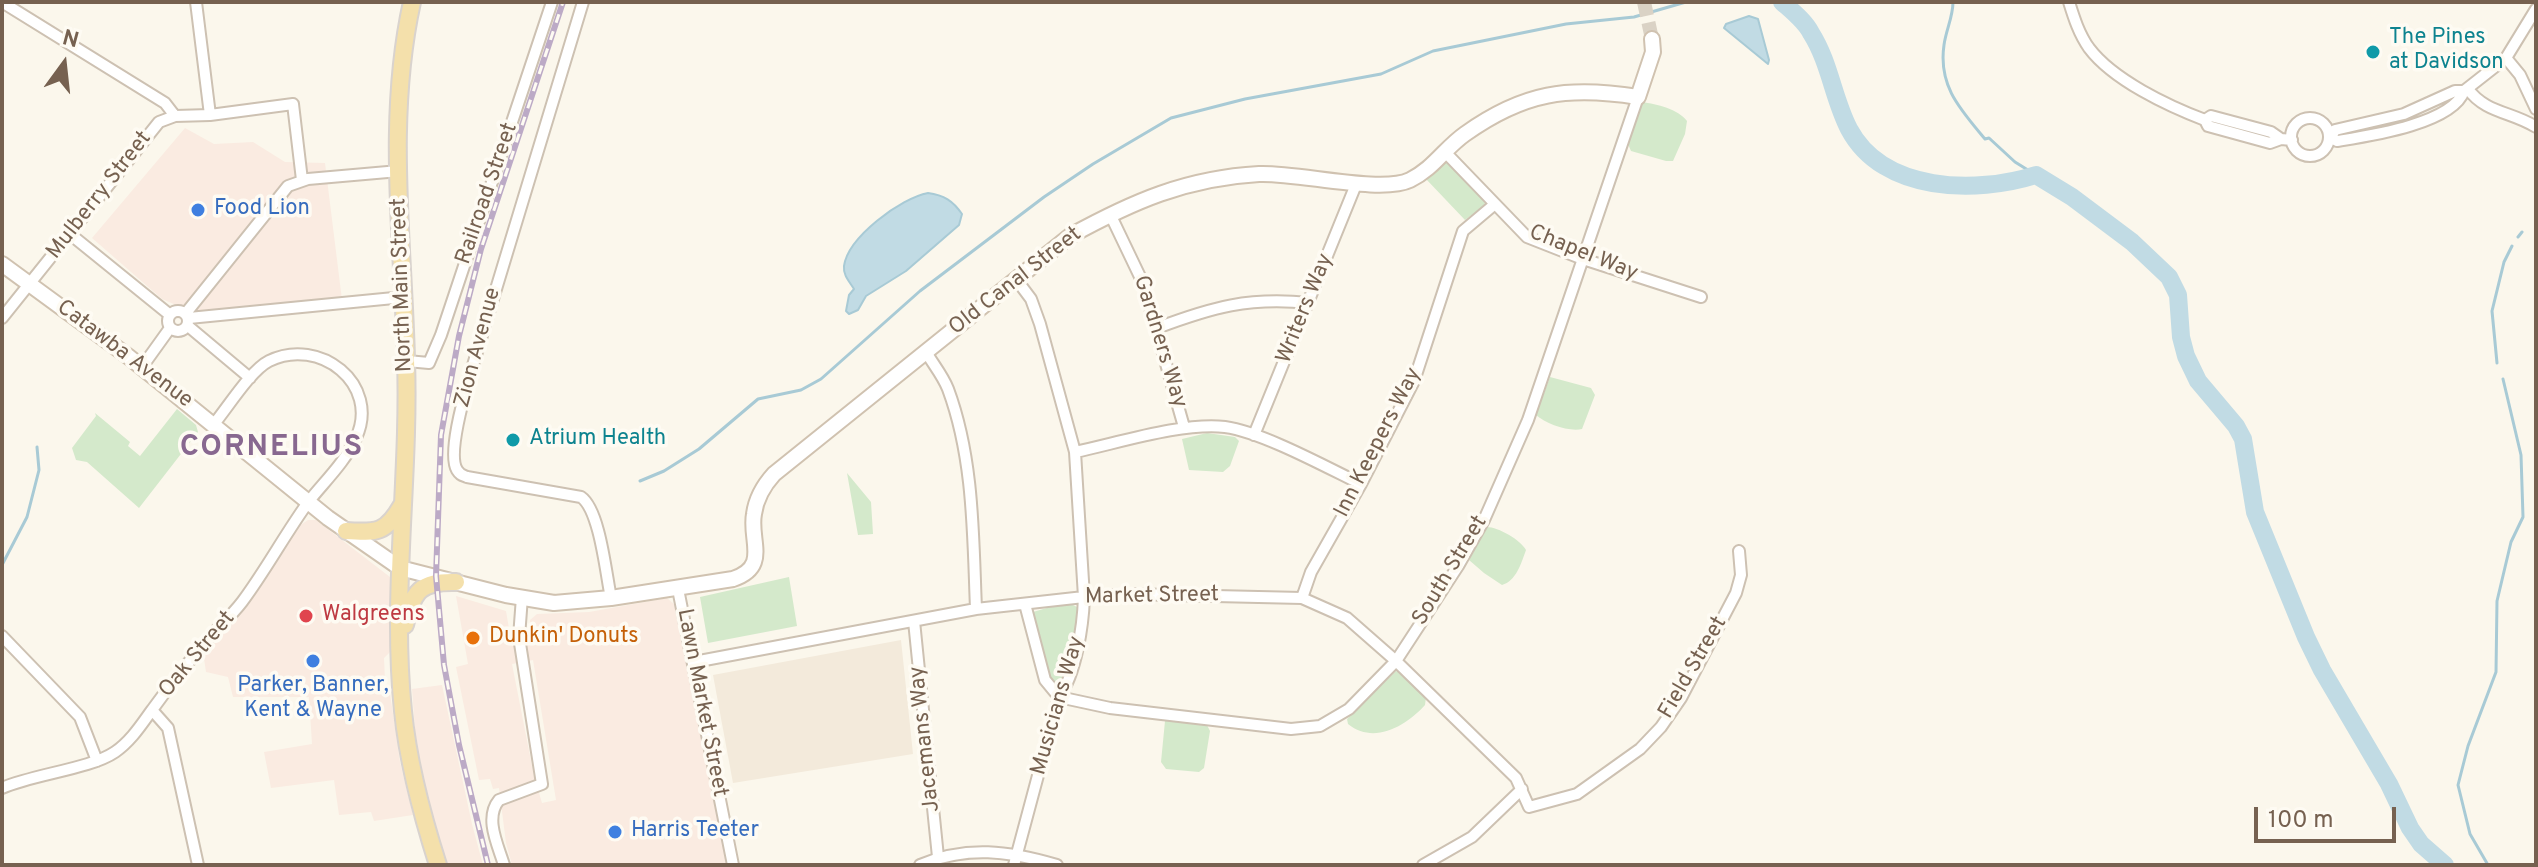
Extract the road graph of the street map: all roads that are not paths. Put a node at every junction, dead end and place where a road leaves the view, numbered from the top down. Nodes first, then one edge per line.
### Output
1 (2, 2) edge
2 (196, 2) edge
3 (412, 2) edge
4 (552, 2) edge
5 (583, 2) edge
6 (2069, 2) edge
7 (2536, 9) edge
8 (1652, 39) tunnel mouth
9 (2506, 58) junction
10 (2466, 90) junction
11 (1638, 97) junction
12 (2536, 109) edge
13 (210, 115) junction
14 (175, 116) junction
15 (2536, 127) edge
16 (2330, 137) junction
17 (2286, 140) junction
18 (1446, 153) junction
19 (399, 171) junction
20 (302, 180) junction
21 (1357, 182) junction
22 (1495, 204) junction
23 (1110, 214) junction
24 (70, 234) junction
25 (1583, 259) junction
26 (2, 264) edge
27 (1016, 279) junction
28 (30, 284) junction
29 (404, 297) junction
30 (1701, 297) dead end
31 (1309, 303) junction
32 (170, 315) junction
33 (2, 318) edge
34 (187, 319) junction
35 (170, 328) junction
36 (1157, 328) junction
37 (926, 352) junction
38 (407, 361) junction
39 (142, 367) junction
40 (250, 378) junction
41 (214, 424) junction
42 (1184, 427) junction
43 (1254, 435) junction
44 (1075, 452) junction
45 (1361, 484) junction
46 (309, 502) junction
47 (403, 504) junction
48 (346, 531) junction
49 (1739, 551) dead end
50 (400, 568) junction
51 (456, 582) junction
52 (678, 589) junction
53 (522, 597) junction
54 (1084, 597) junction
55 (611, 598) junction
56 (1302, 598) junction
57 (1025, 604) junction
58 (976, 609) junction
59 (914, 621) junction
60 (2, 636) edge
61 (400, 646) junction
62 (1396, 661) junction
63 (694, 662) junction
64 (1059, 697) junction
65 (152, 710) junction
66 (97, 761) junction
67 (2, 788) edge
68 (1522, 789) junction
69 (1529, 807) joint
70 (1018, 853) junction
71 (938, 857) junction
72 (198, 865) edge
73 (438, 865) edge
74 (504, 865) edge
75 (733, 865) edge
76 (920, 865) edge
77 (1014, 865) edge
78 (1057, 865) edge
79 (1423, 865) edge

1 - 14 street
2 - 13 street
3 - 19 main road, North Main Street
4 - 38 street, Railroad Street
5 - 55 street, Zion Avenue
6 - 17 street
7 - 9 street
8 - 11 street, South Street
9 - 10 street
9 - 12 street
10 - 15 street
10 - 16 street
11 - 18 street, Old Canal Street
11 - 25 street, South Street
13 - 14 street
13 - 20 street
14 - 24 street, Mulberry Street
16 - 17 street
16 - 17 street
18 - 21 street, Old Canal Street
18 - 22 street, Chapel Way
19 - 20 street
19 - 29 main road, North Main Street
20 - 34 street
21 - 23 street, Old Canal Street
21 - 31 street, Writers Way
22 - 25 street, Chapel Way
22 - 45 street, Inn Keepers Way
23 - 27 street, Old Canal Street
23 - 36 street, Gardners Way
24 - 28 street, Mulberry Street
24 - 32 street
25 - 30 street, Chapel Way
25 - 62 street, South Street
26 - 28 street, Catawba Avenue
27 - 37 street, Old Canal Street
27 - 44 street, Musicians Way
28 - 33 street, Mulberry Street
28 - 39 street, Catawba Avenue
29 - 34 street
29 - 38 main road, North Main Street
31 - 36 street
31 - 43 street, Writers Way
32 - 34 street
32 - 35 street
34 - 35 street
34 - 40 street
35 - 39 street
36 - 42 street, Gardners Way
37 - 52 street, Old Canal Street
37 - 58 street
38 - 47 main road, North Main Street
39 - 41 street, Catawba Avenue
40 - 41 street
40 - 46 street
41 - 46 street, Catawba Avenue
42 - 43 street
42 - 44 street
43 - 45 street
44 - 54 street, Musicians Way
45 - 56 street, Inn Keepers Way
46 - 48 street, Catawba Avenue
46 - 65 street, Oak Street
47 - 48 main road
47 - 50 main road, North Main Street
48 - 50 street, Catawba Avenue
49 - 69 street, Field Street
50 - 51 street, Catawba Avenue
50 - 61 main road, North Main Street
51 - 53 street, Catawba Avenue
51 - 61 main road
52 - 55 street, Catawba Avenue
52 - 63 street, Lawn Market Street
53 - 55 street, Catawba Avenue
53 - 74 street
54 - 56 street, Market Street
54 - 57 street, Market Street
54 - 64 street, Musicians Way
56 - 62 street, Market Street
57 - 58 street, Market Street
57 - 64 street
58 - 59 street, Market Street
59 - 63 street, Market Street
59 - 71 street, Jacemans Way
60 - 66 street
61 - 73 main road
62 - 64 street, South Street
62 - 68 street, Market Street
63 - 75 street, Lawn Market Street
64 - 70 street, Musicians Way
65 - 66 street
65 - 72 street, Oak Street
66 - 67 street
68 - 69 street, Market Street
68 - 79 street
70 - 71 street
70 - 77 street, Musicians Way
70 - 78 street
71 - 76 street

